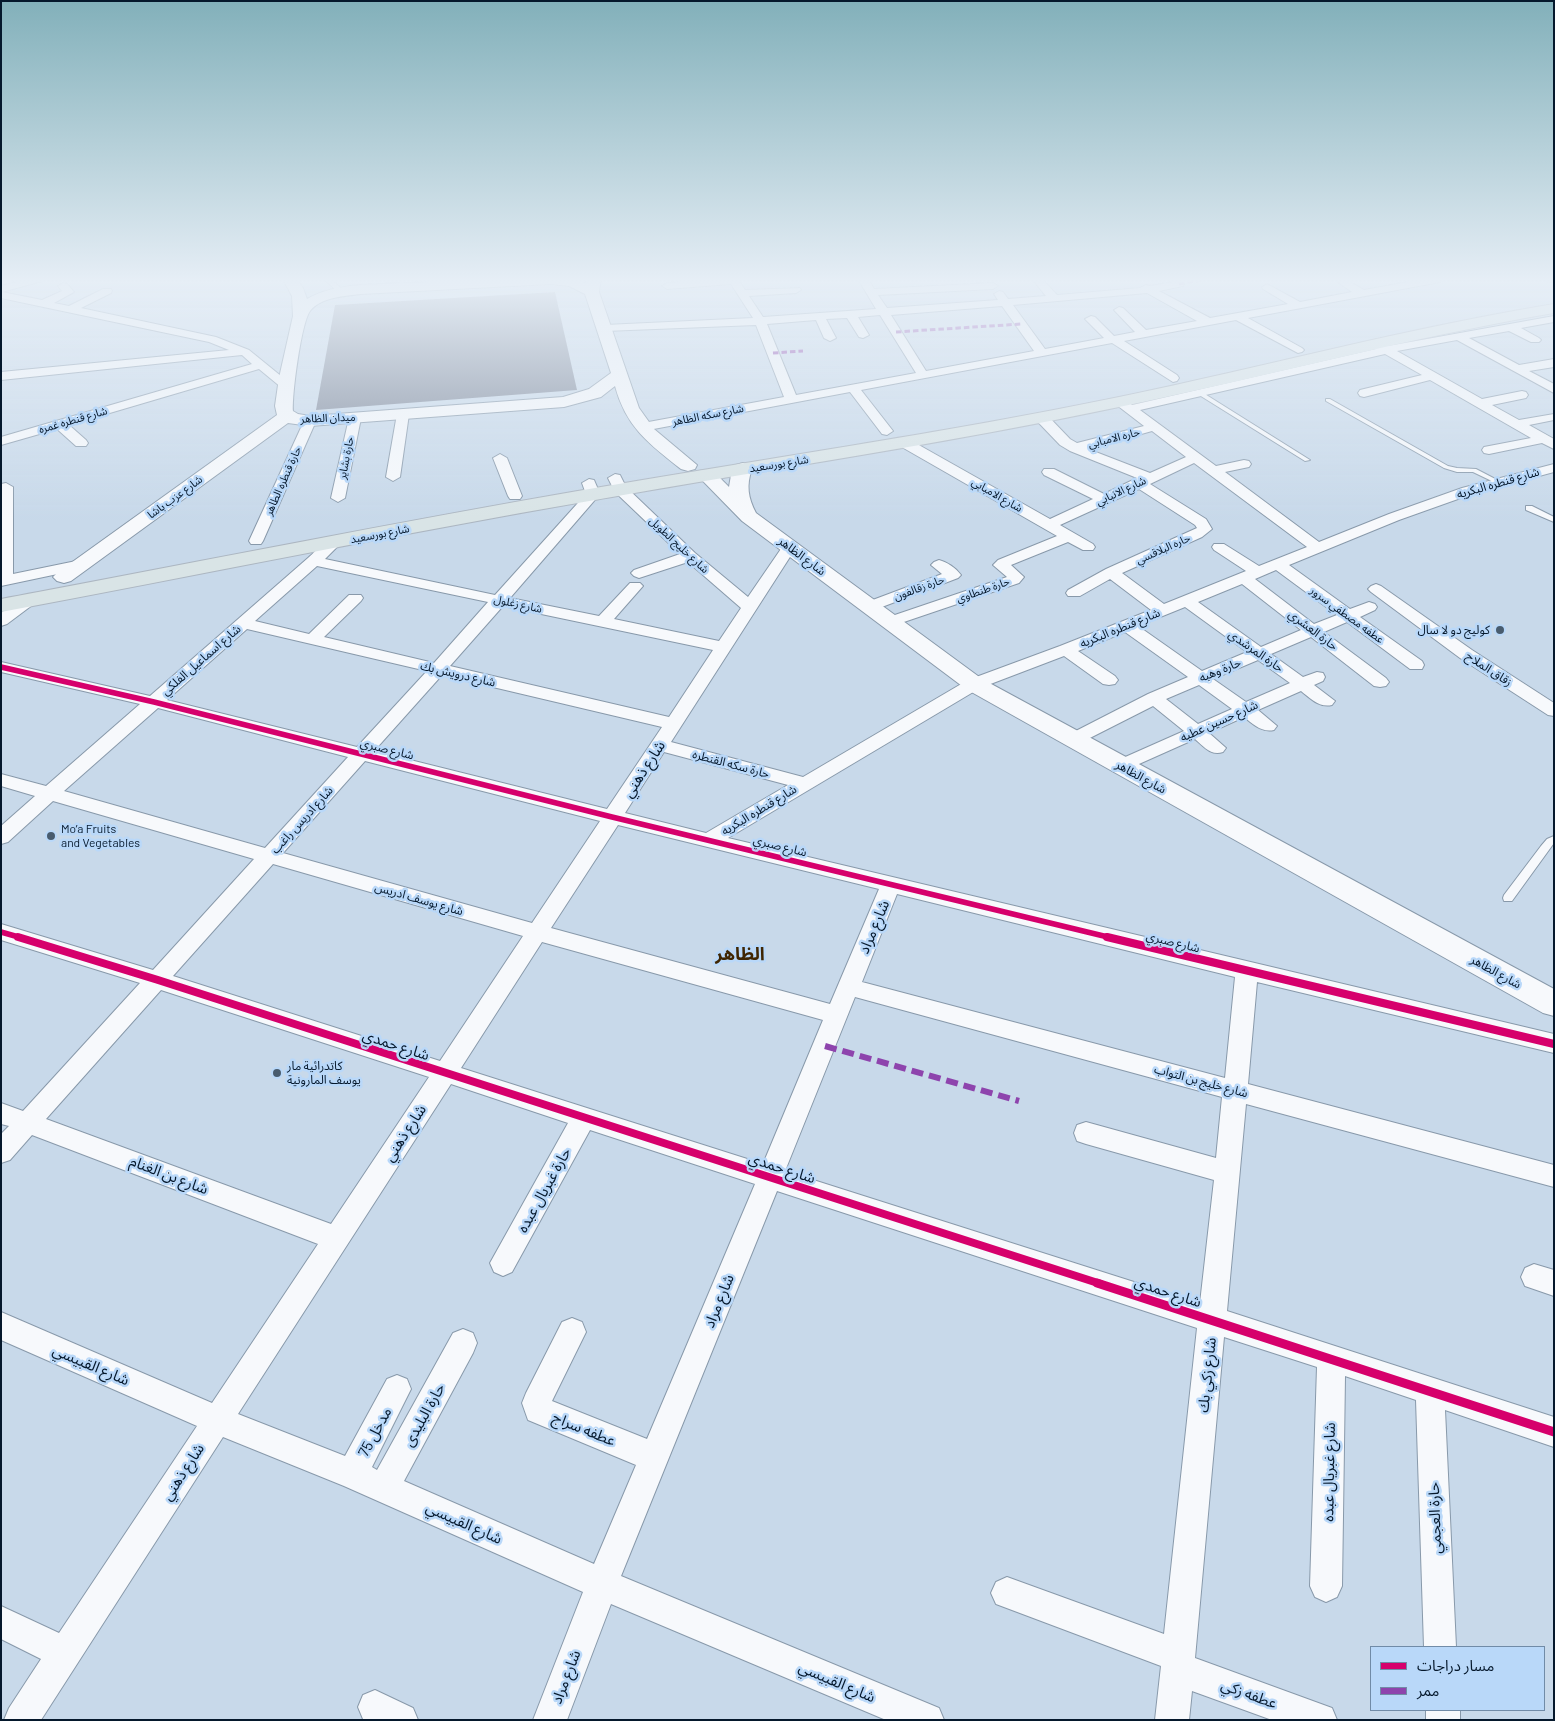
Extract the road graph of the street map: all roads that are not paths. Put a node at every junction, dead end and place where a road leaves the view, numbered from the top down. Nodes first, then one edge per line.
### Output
1 (171, 359) edge
2 (254, 359) edge
3 (291, 359) edge
4 (615, 359) edge
5 (775, 359) edge
6 (913, 359) edge
7 (1008, 359) edge
8 (1143, 359) edge
9 (1256, 359) edge
10 (1322, 359) edge
11 (1327, 359) edge
12 (1403, 359) edge
13 (1499, 359) edge
14 (1554, 363) edge
15 (261, 365) junction
16 (1532, 366) junction
17 (1517, 369) junction
18 (620, 374) junction
19 (1396, 374) dead end
20 (923, 375) junction
21 (1, 376) edge
22 (1432, 376) junction
23 (1173, 378) junction
24 (1554, 378) edge
25 (1411, 381) junction
26 (286, 386) junction
27 (853, 388) junction
28 (1554, 389) edge
29 (1198, 392) junction
30 (1364, 393) dead end
31 (1522, 395) dead end
32 (791, 399) junction
33 (1328, 400) dead end
34 (1480, 403) junction
35 (1124, 405) junction
36 (403, 414) junction
37 (287, 416) junction
38 (1551, 417) dead end
39 (355, 418) junction
40 (1042, 418) junction
41 (310, 421) junction
42 (60, 424) junction
43 (1516, 424) junction
44 (643, 427) junction
45 (1154, 427) junction
46 (887, 431) junction
47 (1, 441) edge
48 (1549, 442) edge
49 (81, 443) dead end
50 (906, 443) junction
51 (1075, 448) junction
52 (1489, 450) dead end
53 (500, 458) dead end
54 (1194, 458) junction
55 (1307, 460) dead end
56 (1244, 464) dead end
57 (688, 465) junction
58 (1553, 468) edge
59 (743, 470) junction
60 (1213, 471) junction
61 (1049, 472) dead end
62 (706, 475) junction
63 (393, 478) dead end
64 (1143, 480) junction
65 (1498, 482) junction
66 (617, 483) junction
67 (1, 488) edge
68 (591, 488) junction
69 (515, 496) junction
70 (338, 498) dead end
71 (1103, 499) junction
72 (1529, 508) dead end
73 (749, 517) junction
74 (1554, 520) edge
75 (1049, 525) junction
76 (1069, 536) junction
77 (256, 541) junction
78 (334, 543) junction
79 (790, 546) junction
80 (1088, 547) dead end
81 (1219, 547) dead end
82 (1319, 549) junction
83 (690, 556) junction
84 (313, 561) junction
85 (939, 565) dead end
86 (1279, 565) junction
87 (72, 571) junction
88 (1111, 572) junction
89 (1252, 576) junction
90 (2, 584) edge
91 (1376, 589) dead end
92 (1074, 593) dead end
93 (355, 598) dead end
94 (29, 600) junction
95 (499, 600) junction
96 (1186, 601) junction
97 (1, 606) edge
98 (750, 607) junction
99 (868, 607) junction
100 (1369, 607) dead end
101 (1162, 611) junction
102 (1349, 616) junction
103 (1, 621) edge
104 (603, 622) junction
105 (889, 622) junction
106 (243, 623) junction
107 (1126, 625) junction
108 (1315, 632) junction
109 (313, 639) junction
110 (723, 647) junction
111 (1066, 650) junction
112 (1259, 654) junction
113 (1416, 664) dead end
114 (1, 667) edge
115 (438, 669) junction
116 (1200, 678) junction
117 (1108, 680) dead end
118 (1310, 681) junction
119 (1380, 682) dead end
120 (974, 684) junction
121 (1154, 698) junction
122 (1326, 700) dead end
123 (154, 702) junction
124 (1245, 710) junction
125 (1554, 711) edge
126 (673, 724) junction
127 (1268, 726) dead end
128 (1197, 732) junction
129 (1074, 740) junction
130 (659, 745) junction
131 (1218, 748) dead end
132 (360, 755) junction
133 (1121, 766) junction
134 (1, 780) edge
135 (803, 783) junction
136 (50, 793) junction
137 (612, 817) junction
138 (1, 837) edge
139 (1554, 839) edge
140 (709, 840) junction
141 (269, 856) junction
142 (891, 884) junction
143 (1508, 898) dead end
144 (1, 932) edge
145 (537, 932) junction
146 (1247, 971) junction
147 (158, 980) junction
148 (849, 987) junction
149 (1554, 1004) edge
150 (838, 1014) junction
151 (1554, 1044) edge
152 (444, 1073) junction
153 (1235, 1090) junction
154 (1, 1112) edge
155 (584, 1118) junction
156 (28, 1123) junction
157 (1086, 1132) dead end
158 (1, 1152) edge
159 (1227, 1172) junction
160 (1554, 1176) edge
161 (770, 1177) junction
162 (336, 1238) junction
163 (503, 1263) dead end
164 (1212, 1319) junction
165 (1, 1326) edge
166 (572, 1332) dead end
167 (463, 1343) dead end
168 (1331, 1358) junction
169 (397, 1390) dead end
170 (1430, 1390) junction
171 (218, 1420) junction
172 (1554, 1432) edge
173 (654, 1457) junction
174 (352, 1474) junction
175 (384, 1488) junction
176 (602, 1584) junction
177 (1326, 1586) dead end
178 (1007, 1593) dead end
179 (1, 1622) edge
180 (1440, 1646) edge
181 (64, 1653) junction
182 (1178, 1663) junction
183 (21, 1720) edge
184 (550, 1720) edge
185 (927, 1720) edge
186 (1172, 1720) edge
187 (1320, 1720) edge

1 - 21 street
2 - 15 street
3 - 26 main road, ميدان الظاهر
4 - 18 main road
5 - 32 street
6 - 20 street
7 - 20 street, شارع سكه الظاهر
8 - 23 street
9 - 23 main road, شارع بورسعيد
10 - 35 main road, شارع بورسعيد
11 - 29 street, شارع بورسعيد
12 - 22 street
13 - 17 street
14 - 16 street
15 - 26 street
15 - 42 street, شارع قنطره غمره
16 - 17 street
16 - 24 street
17 - 28 street
18 - 36 main road, ميدان الظاهر
18 - 44 main road
19 - 25 street
20 - 27 street, شارع سكه الظاهر
22 - 25 street
22 - 34 street
23 - 46 main road, شارع بورسعيد
25 - 30 street
26 - 37 main road, ميدان الظاهر
27 - 32 street, شارع سكه الظاهر
27 - 46 street
29 - 35 street, شارع بورسعيد
29 - 55 lane
31 - 34 street
32 - 44 street, شارع سكه الظاهر
33 - 65 lane
34 - 43 street
35 - 40 main road, شارع بورسعيد
35 - 45 street
36 - 39 main road, ميدان الظاهر
36 - 63 street
37 - 41 main road, ميدان الظاهر
37 - 87 main road, شارع عزب باشا
38 - 43 street
39 - 41 main road, ميدان الظاهر
39 - 70 street, حارة بشاير
40 - 50 main road, شارع بورسعيد
40 - 51 street
41 - 77 street, حارة قنطره الطاهر
42 - 47 street, شارع قنطره غمره
42 - 49 street
43 - 48 street
44 - 57 main road
45 - 51 street, حاره الامبابي
45 - 54 street
46 - 57 main road, شارع بورسعيد
48 - 52 street
50 - 59 main road, شارع بورسعيد
50 - 75 street, شارع الامبابي
51 - 64 street
53 - 69 street
54 - 60 street
54 - 64 street, شارع الانبابي
56 - 60 street
57 - 66 main road, شارع بورسعيد
58 - 65 street, شارع قنطره البكريه
59 - 62 main road, شارع بورسعيد
59 - 73 main road
60 - 82 street
61 - 71 street
62 - 66 main road, شارع بورسعيد
62 - 73 main road, شارع الظاهر
64 - 71 street, شارع الانبابي
64 - 88 street, حاره البلاقسي
65 - 82 street, شارع قنطره البكريه
66 - 68 main road, شارع بورسعيد
66 - 83 street, شارع خليج الطويل
67 - 90 street
68 - 69 main road, شارع بورسعيد
68 - 78 main road, شارع بورسعيد
68 - 95 street, شارع ادريس راغب
69 - 77 main road, شارع بورسعيد
71 - 75 street, شارع الانبابي
72 - 74 lane
73 - 79 main road, شارع الظاهر
75 - 76 street, شارع الامبابي
76 - 80 street, شارع الامبابي
76 - 105 street, حارة طنطاوي
77 - 87 main road, شارع بورسعيد
78 - 84 street, شارع اسماعيل الفلكي
78 - 94 main road, شارع بورسعيد
79 - 98 street, شارع ذهني
79 - 99 main road, شارع الظاهر
81 - 89 street, حارة العشري
82 - 86 street, شارع قنطره البكريه
83 - 98 street, شارع خليج الطويل
83 - 104 street
84 - 95 street, شارع زغلول
84 - 106 street, شارع اسماعيل الفلكي
85 - 99 street, حارة زقالفون
86 - 89 street, شارع قنطره البكريه
86 - 102 street, عطفه مصطفي سرور
87 - 90 main road, شارع بورسعيد
88 - 92 street, حاره البلاقسي
88 - 101 street
89 - 96 street, شارع قنطره البكريه
89 - 108 street, حارة العشري
91 - 125 street, زقاق الملاح
93 - 109 street
94 - 97 main road, شارع بورسعيد
94 - 103 street
95 - 104 street, شارع زغلول
95 - 115 street, شارع ادريس راغب
96 - 101 street, شارع قنطره البكريه
96 - 112 street, حارة المرشدي
98 - 110 street, شارع ذهني
99 - 105 main road, شارع الظاهر
100 - 102 street, حارة وهبه
101 - 107 street, شارع قنطره البكريه
102 - 108 street, حارة وهبه
102 - 113 street, عطفه مصطفي سرور
104 - 110 street, شارع زغلول
105 - 120 main road, شارع الظاهر
106 - 109 street, شارع درويش بك
106 - 123 street, شارع اسماعيل الفلكي
107 - 111 street, شارع قنطره البكريه
107 - 116 street
108 - 112 street, حارة وهبه
108 - 119 street, حارة العشري
109 - 115 street, شارع درويش بك
110 - 126 street, شارع ذهني
111 - 117 street
111 - 120 street, شارع قنطره البكريه
112 - 116 street, حارة وهبه
112 - 118 street, حارة المرشدي
114 - 123 street, شارع صبري
115 - 126 street, شارع درويش بك
115 - 132 street, شارع ادريس راغب
116 - 121 street, حارة وهبه
116 - 124 street
118 - 122 street, حارة المرشدي
118 - 124 street, شارع حسين عطيه
120 - 129 main road, شارع الظاهر
120 - 135 street, شارع قنطره البكريه
121 - 128 street
121 - 129 street, حارة وهبه
123 - 132 street, شارع صبري
123 - 136 street, شارع اسماعيل الفلكي
124 - 127 street
124 - 128 street, شارع حسين عطيه
126 - 130 street, شارع ذهني
128 - 131 street
128 - 133 street, شارع حسين عطيه
129 - 133 main road, شارع الظاهر
130 - 135 street, حارة سكه القنطره
130 - 137 street, شارع ذهني
132 - 137 street, شارع صبري
132 - 141 street, شارع ادريس راغب
133 - 149 main road, شارع الظاهر
134 - 136 street, شارع يوسف ادريس
135 - 140 street, شارع قنطره البكريه
136 - 138 street, شارع اسماعيل الفلكي
136 - 141 street, شارع يوسف ادريس
137 - 140 street, شارع صبري
137 - 145 street, شارع ذهني
139 - 143 lane
140 - 142 street, شارع صبري
141 - 145 street, شارع يوسف ادريس
141 - 147 street, شارع ادريس راغب
142 - 146 street, شارع صبري
142 - 148 street, شارع مراد
144 - 147 street, شارع حمدي
145 - 150 street, شارع يوسف ادريس
145 - 152 street, شارع ذهني
146 - 151 street, شارع صبري
146 - 153 street, شارع زكي بك
147 - 152 street, شارع حمدي
147 - 156 street, شارع ادريس راغب
148 - 150 street, شارع مراد
148 - 153 street, شارع خليج بن التواب
150 - 161 street, شارع مراد
152 - 155 street, شارع حمدي
152 - 162 street, شارع ذهني
153 - 159 street, شارع زكي بك
153 - 160 street, شارع خليج بن التواب
154 - 156 street, شارع بن الغنام
155 - 161 street, شارع حمدي
155 - 163 street, حارة غبريال عبده
156 - 158 street, شارع ادريس راغب
156 - 162 street, شارع بن الغنام
157 - 159 street
159 - 164 street, شارع زكي بك
161 - 164 street, شارع حمدي
161 - 173 street, شارع مراد
162 - 171 street, شارع ذهني
164 - 168 street, شارع حمدي
164 - 182 street, شارع زكي بك
165 - 171 street, شارع القبيسي
166 - 173 street, عطفه سراج
167 - 175 street, حارة البليدى
168 - 170 street, شارع حمدي
168 - 177 street, شارع غبريال عبده
169 - 174 street, مدخل 75
170 - 172 street, شارع حمدي
170 - 180 street, حارة العجمي
171 - 174 street, شارع القبيسي
171 - 181 street, شارع ذهني
173 - 176 street, شارع مراد
174 - 175 street, شارع القبيسي
175 - 176 street, شارع القبيسي
176 - 184 street, شارع مراد
176 - 185 street, شارع القبيسي
178 - 182 street, عطفه زكي
179 - 181 street
181 - 183 street, شارع ذهني
182 - 186 street, شارع زكي بك
182 - 187 street, عطفه زكي

